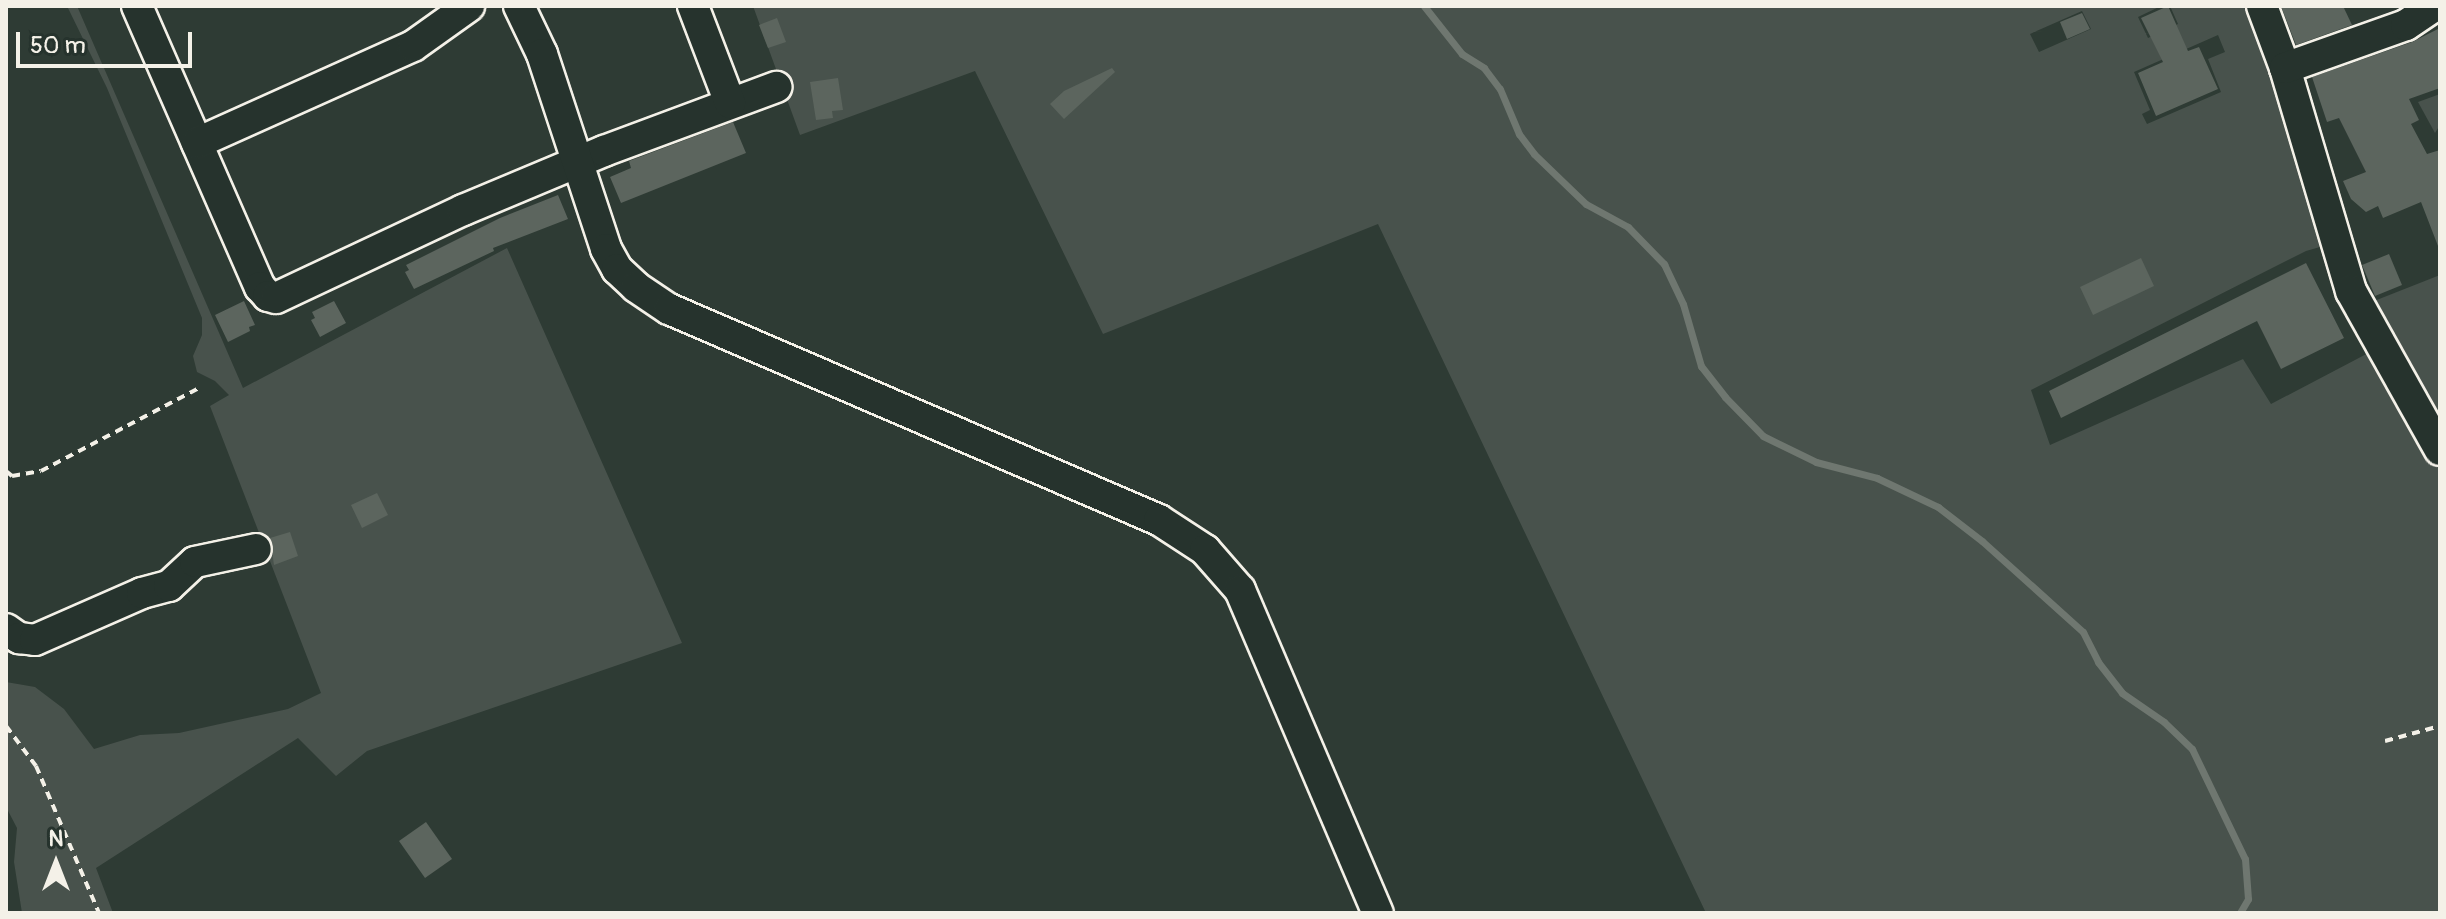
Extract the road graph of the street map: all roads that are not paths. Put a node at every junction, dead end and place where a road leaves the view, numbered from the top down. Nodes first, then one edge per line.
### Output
1 (137, 6) edge
2 (469, 6) edge
3 (519, 6) edge
4 (693, 6) edge
5 (2262, 6) edge
6 (2434, 6) edge
7 (2285, 68) junction
8 (776, 87) dead end
9 (730, 103) junction
10 (197, 143) junction
11 (577, 164) junction
12 (2440, 450) edge
13 (256, 549) dead end
14 (6, 629) edge
15 (1378, 913) edge

1 - 10 street
2 - 10 street
3 - 11 street
4 - 9 street
5 - 7 street
6 - 7 street
7 - 12 street
8 - 9 street
9 - 11 street
10 - 11 street
11 - 15 street
13 - 14 street

